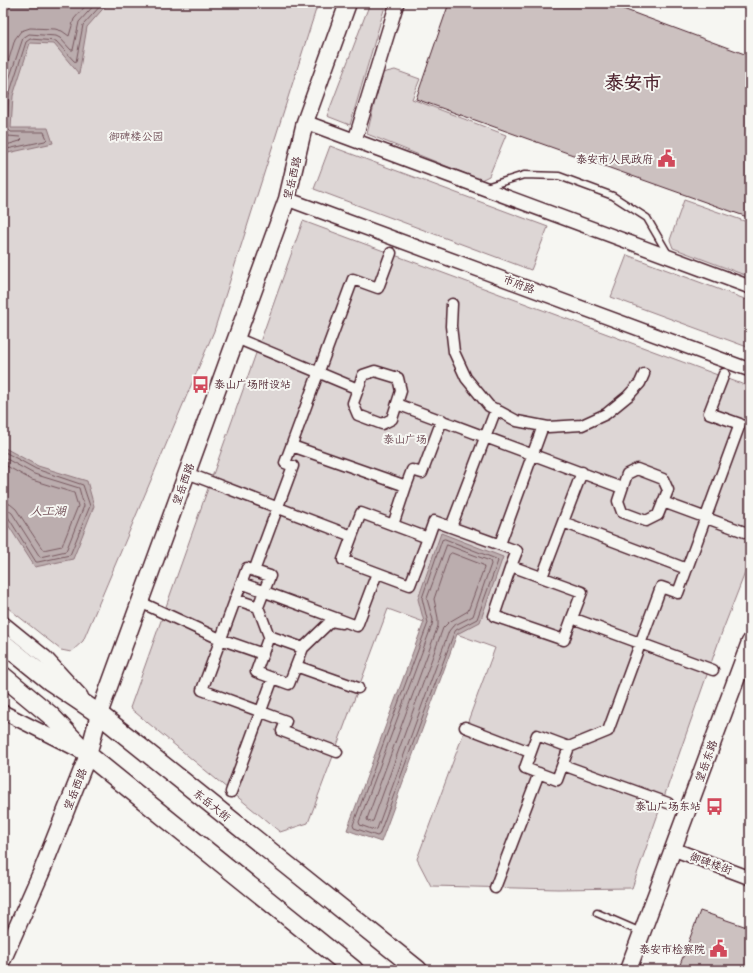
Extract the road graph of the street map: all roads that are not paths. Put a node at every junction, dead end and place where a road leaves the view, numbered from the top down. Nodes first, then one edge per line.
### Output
1 (348, 3) edge
2 (397, 3) edge
3 (305, 122) junction
4 (355, 140) junction
5 (483, 188) junction
6 (287, 199) junction
7 (390, 253) dead end
8 (670, 257) junction
9 (750, 287) edge
10 (452, 304) dead end
11 (236, 338) junction
12 (750, 370) edge
13 (319, 372) junction
14 (644, 374) dead end
15 (724, 374) dead end
16 (358, 389) junction
17 (397, 404) junction
18 (496, 410) junction
19 (442, 420) junction
20 (543, 426) junction
21 (486, 436) junction
22 (292, 446) junction
23 (533, 454) junction
24 (582, 472) junction
25 (187, 473) junction
26 (406, 486) junction
27 (622, 488) junction
28 (663, 502) junction
29 (278, 507) junction
30 (706, 518) junction
31 (563, 522) junction
32 (393, 525) junction
33 (451, 527) junction
34 (750, 534) edge
35 (352, 536) junction
36 (428, 538) junction
37 (500, 544) junction
38 (511, 566) junction
39 (687, 569) junction
40 (254, 571) junction
41 (377, 572) junction
42 (542, 577) junction
43 (241, 583) junction
44 (264, 591) junction
45 (235, 599) junction
46 (140, 602) junction
47 (258, 607) junction
48 (572, 618) junction
49 (3, 622) edge
50 (357, 626) junction
51 (269, 636) junction
52 (220, 639) junction
53 (750, 642) edge
54 (3, 643) edge
55 (640, 643) junction
56 (303, 648) junction
57 (262, 654) junction
58 (296, 666) junction
59 (713, 670) dead end
60 (3, 676) edge
61 (273, 678) junction
62 (358, 688) dead end
63 (3, 712) edge
64 (261, 712) junction
65 (99, 714) junction
66 (466, 727) dead end
67 (569, 748) junction
68 (337, 752) dead end
69 (530, 752) junction
70 (88, 755) junction
71 (563, 765) junction
72 (539, 773) junction
73 (231, 792) dead end
74 (668, 803) dead end
75 (673, 849) junction
76 (750, 878) edge
77 (495, 888) dead end
78 (597, 913) dead end
79 (641, 932) junction
80 (3, 959) edge
81 (354, 970) edge
82 (418, 970) edge
83 (628, 970) edge

1 - 3 street, 望岳西路
2 - 4 street
3 - 4 street
3 - 6 street, 望岳西路
4 - 5 street
5 - 8 street
5 - 8 lane
6 - 11 street, 望岳西路
6 - 12 street, 市府路
7 - 13 street
8 - 9 street
10 - 18 street
11 - 13 street
11 - 25 street, 望岳西路
13 - 16 street
13 - 22 street
14 - 20 street
15 - 30 street
16 - 17 street
16 - 17 street
17 - 19 street
18 - 20 street
18 - 21 street
19 - 21 street
19 - 26 street
20 - 23 street
21 - 23 street
21 - 33 street
22 - 26 street
22 - 29 street
23 - 24 street
23 - 37 street
24 - 27 street
24 - 31 street
25 - 29 street
25 - 46 street, 望岳西路
26 - 32 street
27 - 28 street
27 - 28 street
28 - 30 street
29 - 35 street
29 - 40 street
30 - 34 street
30 - 39 street
31 - 39 street
31 - 42 street
32 - 35 street
32 - 36 street
33 - 36 street
33 - 37 street
35 - 41 street
36 - 41 street
37 - 38 street
38 - 42 street
38 - 48 street
39 - 55 street
40 - 43 street
40 - 44 street
41 - 50 street
42 - 48 street
43 - 44 street
43 - 45 street
44 - 47 street
44 - 50 street
45 - 47 street
45 - 52 street
46 - 52 street
46 - 65 street, 望岳西路
47 - 51 street
48 - 55 street
49 - 65 street
50 - 56 street
51 - 56 street
51 - 57 street
52 - 57 street
52 - 64 street
53 - 75 street, 望岳东路
54 - 65 main road, 东岳大街
55 - 59 street
55 - 67 street
56 - 58 street
57 - 61 street
58 - 61 street
58 - 62 street
60 - 70 main road
61 - 64 street
63 - 70 street
64 - 68 street
64 - 73 street
65 - 70 street, 望岳西路
65 - 82 main road, 东岳大街
66 - 69 street
67 - 69 street
67 - 71 street
69 - 72 street
70 - 80 street, 望岳西路
70 - 81 main road
71 - 72 street
71 - 74 street
72 - 77 street
75 - 76 street, 御碑楼街
75 - 79 street, 望岳东路
78 - 79 lane
79 - 83 street, 望岳东路

